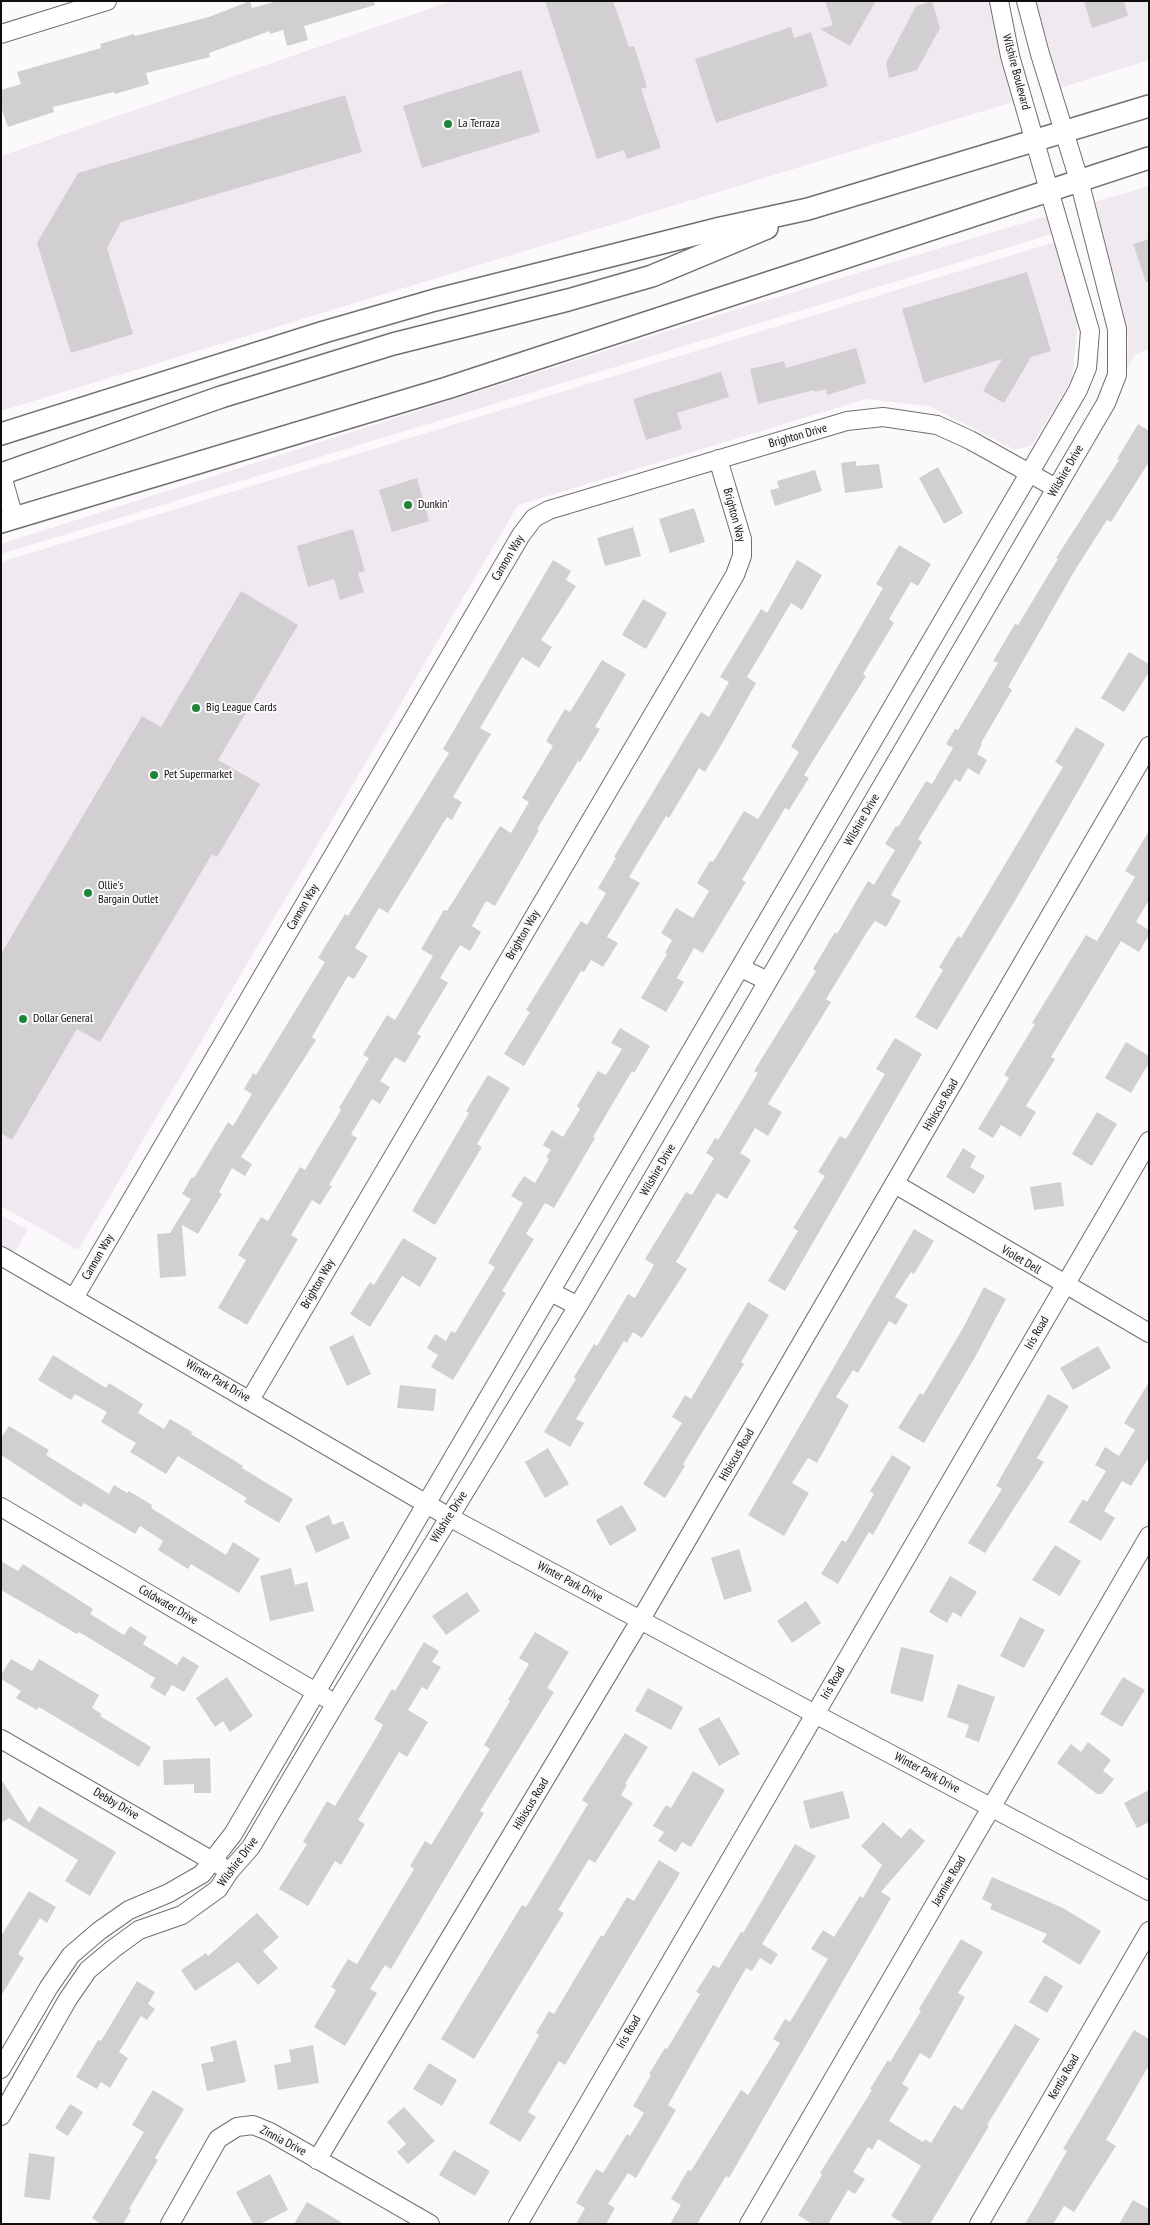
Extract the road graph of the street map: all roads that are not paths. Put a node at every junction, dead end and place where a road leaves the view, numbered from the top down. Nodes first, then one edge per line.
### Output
1 (107, 1) edge
2 (998, 1) edge
3 (1026, 1) edge
4 (1, 34) edge
5 (1149, 106) edge
6 (1064, 133) junction
7 (1036, 141) junction
8 (1149, 158) edge
9 (1079, 180) junction
10 (1050, 190) junction
11 (808, 209) junction
12 (1117, 329) junction
13 (1090, 331) junction
14 (1, 434) edge
15 (718, 459) junction
16 (1030, 473) junction
17 (1, 474) edge
18 (1056, 488) junction
19 (534, 518) joint
20 (8, 520) edge
21 (1149, 746) edge
22 (741, 968) junction
23 (768, 981) junction
24 (1149, 1141) edge
25 (895, 1184) junction
26 (1, 1256) edge
27 (1065, 1285) junction
28 (552, 1292) junction
29 (74, 1298) junction
30 (578, 1306) junction
31 (1149, 1333) edge
32 (250, 1400) junction
33 (428, 1503) junction
34 (1, 1507) edge
35 (449, 1517) junction
36 (1149, 1536) edge
37 (641, 1619) junction
38 (316, 1692) junction
39 (336, 1703) junction
40 (815, 1714) junction
41 (1, 1739) edge
42 (992, 1807) junction
43 (212, 1859) junction
44 (229, 1872) junction
45 (1149, 1890) edge
46 (1149, 1930) edge
47 (1, 2069) edge
48 (1, 2116) edge
49 (318, 2160) junction
50 (170, 2224) edge
51 (430, 2224) edge
52 (518, 2224) edge
53 (749, 2224) edge
54 (979, 2224) edge

1 - 4 street
2 - 7 street, Wilshire Boulevard
3 - 6 street
5 - 6 main road
6 - 7 main road
6 - 9 street, Wilshire Drive
7 - 10 street, Wilshire Drive
7 - 11 main road
8 - 9 main road
9 - 10 main road
9 - 12 street, Wilshire Drive
10 - 13 street, Wilshire Drive
10 - 20 main road
11 - 14 main road
11 - 17 main road
12 - 13 street
12 - 18 street, Wilshire Drive
13 - 16 street, Wilshire Drive
15 - 16 street, Brighton Drive
15 - 19 street, Brighton Drive
15 - 32 street, Brighton Way
16 - 18 street, Brighton Drive
16 - 22 street, Wilshire Drive
17 - 20 street
18 - 23 street, Wilshire Drive
19 - 29 street, Cannon Way
21 - 25 street, Hibiscus Road
22 - 23 street
22 - 28 street, Wilshire Drive
23 - 30 street, Wilshire Drive
24 - 27 street, Iris Road
25 - 27 street, Violet Dell
25 - 37 street, Hibiscus Road
26 - 29 street, Winter Park Drive
27 - 31 street, Violet Dell
27 - 40 street, Iris Road
28 - 30 street
28 - 33 street, Wilshire Drive
29 - 32 street, Winter Park Drive
30 - 35 street, Wilshire Drive
32 - 33 street, Winter Park Drive
33 - 35 street, Winter Park Drive
33 - 38 street, Wilshire Drive
34 - 38 street, Coldwater Drive
35 - 37 street, Winter Park Drive
35 - 39 street, Wilshire Drive
36 - 42 street, Jasmine Road
37 - 40 street, Winter Park Drive
37 - 49 street, Hibiscus Road
38 - 39 street, Coldwater Drive
38 - 43 street, Wilshire Drive
39 - 44 street, Wilshire Drive
40 - 42 street, Winter Park Drive
40 - 52 street, Iris Road
41 - 43 street, Debby Drive
42 - 45 street, Winter Park Drive
42 - 53 street, Jasmine Road
43 - 44 street, Debby Drive
43 - 47 street, Wilshire Drive
44 - 48 street, Wilshire Drive
46 - 54 street, Kentia Road
49 - 50 street, Zinnia Drive
49 - 51 street, Zinnia Drive

